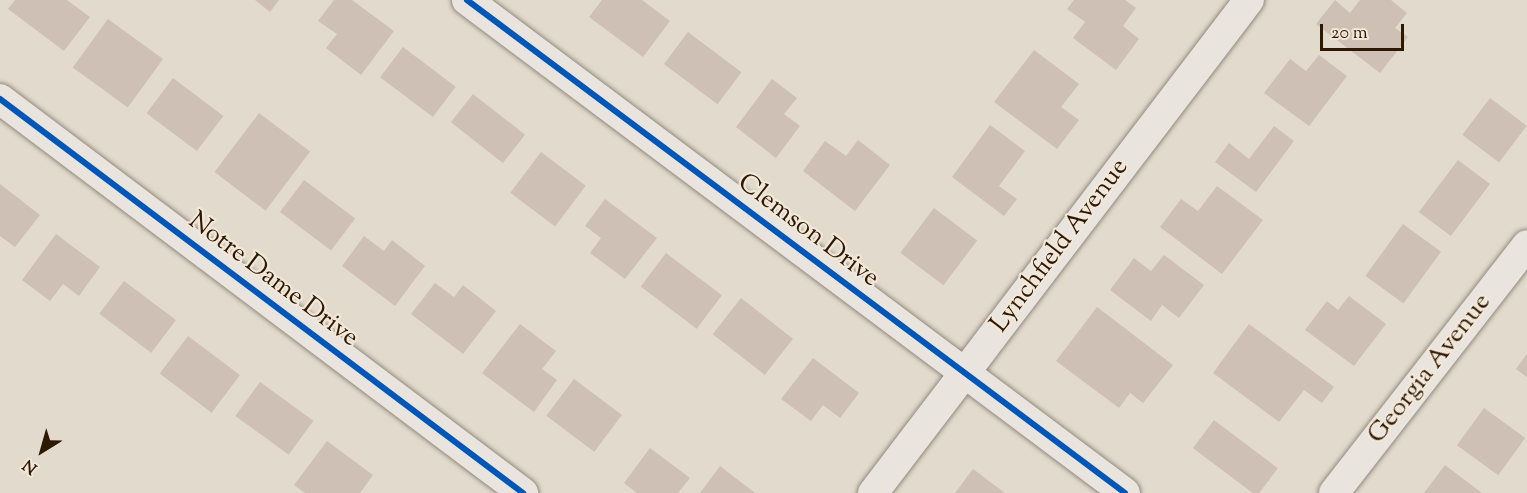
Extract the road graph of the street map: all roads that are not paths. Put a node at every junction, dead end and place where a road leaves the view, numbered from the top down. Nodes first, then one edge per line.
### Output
1 (467, 0) edge
2 (1249, 0) edge
3 (0, 99) edge
4 (1527, 245) edge
5 (964, 372) junction
6 (523, 493) edge
7 (873, 493) edge
8 (1125, 493) edge
9 (1334, 493) edge

1 - 5 street, Clemson Drive
2 - 5 street, Lynchfield Avenue
3 - 6 street, Notre Dame Drive
4 - 9 street, Georgia Avenue
5 - 7 street, Lynchfield Avenue
5 - 8 street, Clemson Drive

